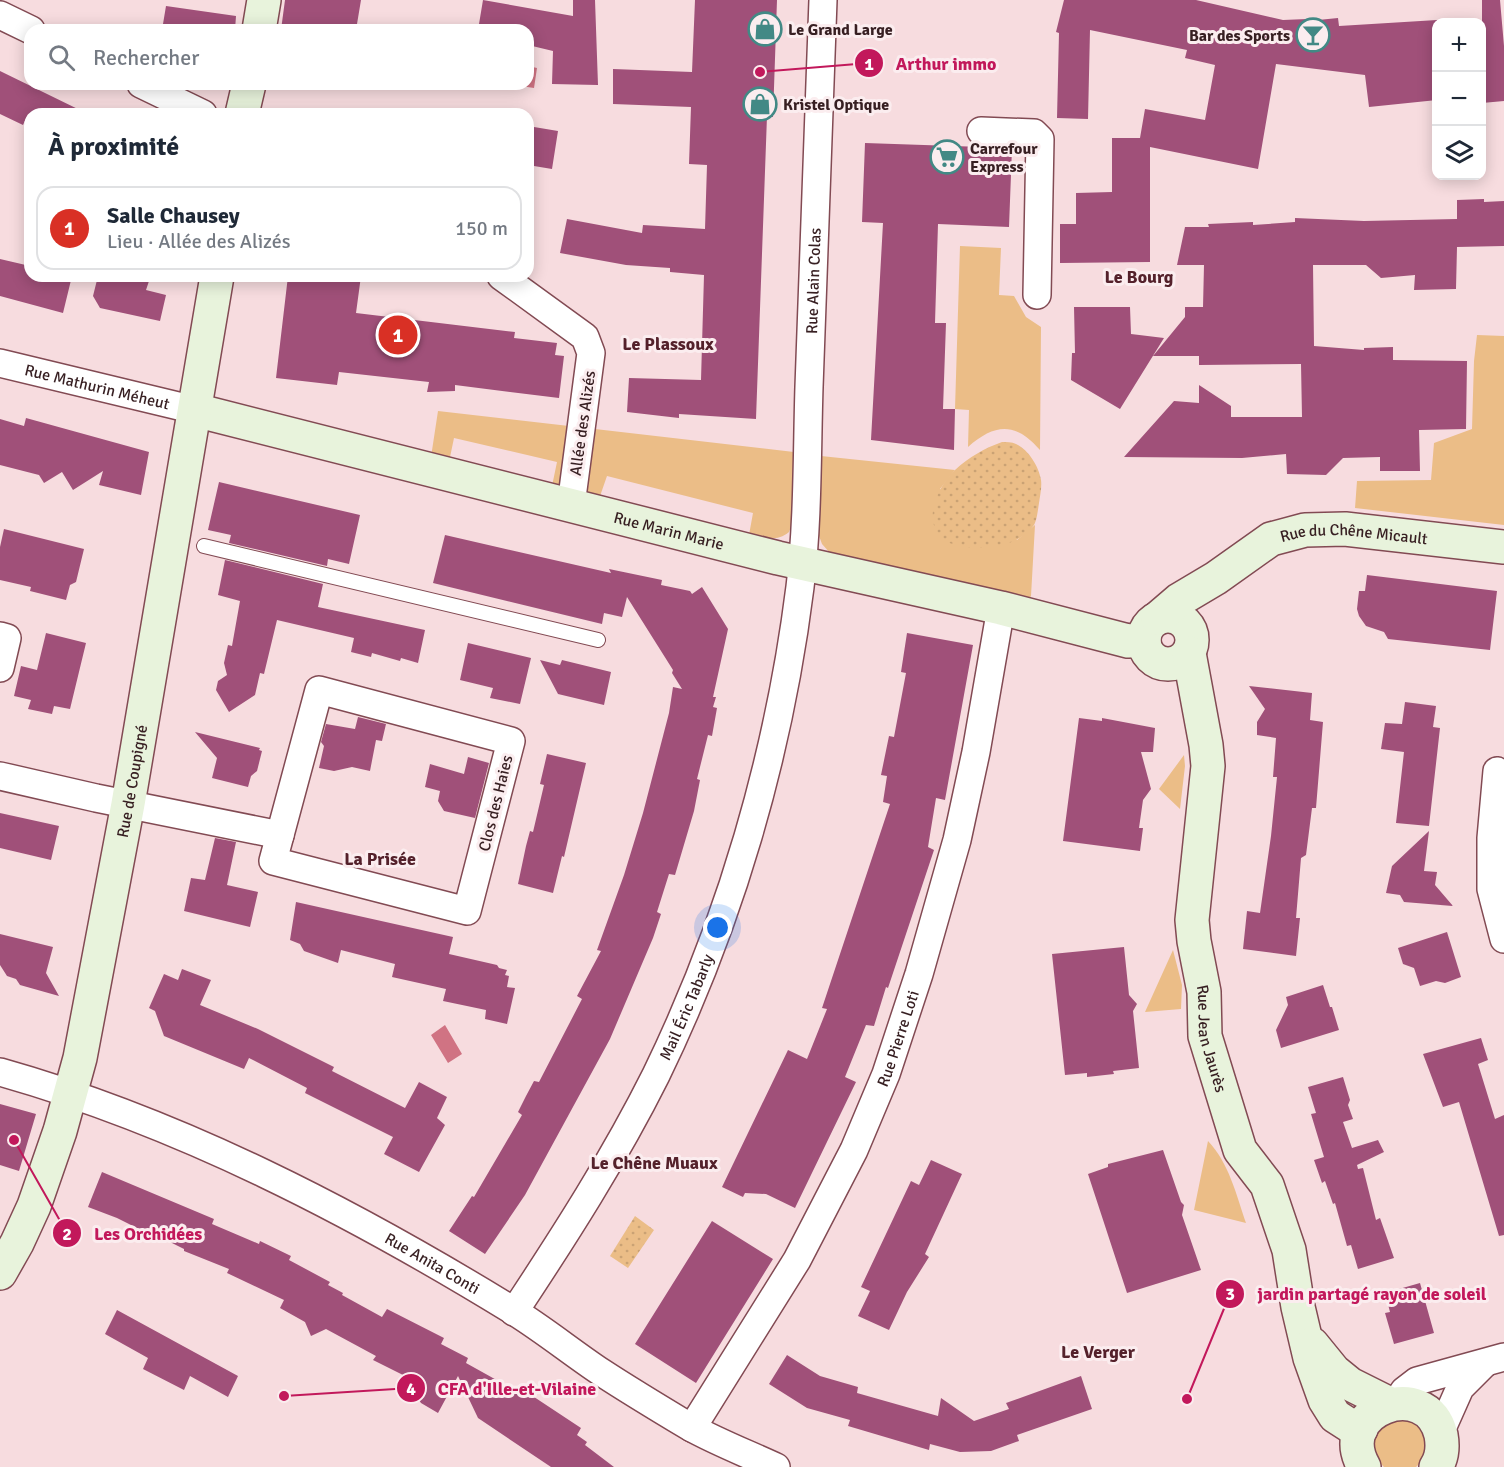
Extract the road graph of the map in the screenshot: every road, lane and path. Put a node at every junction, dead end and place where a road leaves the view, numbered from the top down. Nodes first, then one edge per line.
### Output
1 (264, 0) edge
2 (823, 0) edge
3 (0, 15) edge
4 (260, 24) edge
5 (24, 27) edge
6 (153, 90) edge
7 (248, 90) edge
8 (191, 108) edge
9 (243, 108) edge
10 (981, 130) dead end
11 (216, 282) edge
12 (509, 282) edge
13 (1037, 296) dead end
14 (0, 363) edge
15 (195, 410) junction
16 (571, 505) junction
17 (204, 546) dead end
18 (1504, 547) edge
19 (803, 564) junction
20 (1216, 578) junction
21 (1001, 608) junction
22 (0, 636) edge
23 (598, 640) dead end
24 (1152, 640) junction
25 (1191, 645) junction
26 (0, 668) edge
27 (1203, 724) junction
28 (1497, 771) dead end
29 (0, 776) edge
30 (128, 804) junction
31 (280, 835) junction
32 (1504, 939) edge
33 (0, 1072) edge
34 (71, 1093) junction
35 (0, 1274) edge
36 (514, 1312) junction
37 (1306, 1337) junction
38 (1495, 1360) edge
39 (1393, 1404) junction
40 (692, 1428) junction
41 (1361, 1429) junction
42 (1440, 1448) edge
43 (776, 1467) edge
44 (1364, 1467) edge
45 (1464, 1467) edge

1 - 4 street
2 - 19 street, Rue Alain Colas
3 - 5 street
6 - 8 street
7 - 9 street
10 - 13 street
11 - 15 street, Rue de Coupigné
12 - 16 street, Allée des Alizés
14 - 15 street, Rue Mathurin Méheut
15 - 16 street, Rue Marin Marie
15 - 30 street, Rue de Coupigné
16 - 19 street, Rue Marin Marie
17 - 23 lane
18 - 20 street, Rue du Chêne Micault
19 - 21 street, Rue Marin Marie
19 - 36 street, Mail Éric Tabarly
20 - 24 street, Rue du Chêne Micault
20 - 25 street, Rue du Chêne Micault
21 - 24 street, Rue Marin Marie
21 - 40 street, Rue Pierre Loti
22 - 26 street
24 - 25 street
24 - 25 street
24 - 27 street
25 - 27 street, Rue Jean Jaurès
27 - 37 street, Rue Jean Jaurès
28 - 32 street
29 - 30 street
30 - 31 street
30 - 34 street, Rue de Coupigné
31 - 31 street, Clos des Haies
33 - 34 street, Rue Anita Conti
34 - 35 street, Rue de Coupigné
34 - 36 street, Rue Anita Conti
36 - 40 street, Rue Anita Conti
37 - 39 street, Rue Jean Jaurès
37 - 41 street, Rue Jean Jaurès
38 - 39 street
38 - 42 street
39 - 41 street
39 - 42 street, Rue Jean Jaurès
40 - 43 street, Rue Anita Conti
41 - 44 street
42 - 45 street

